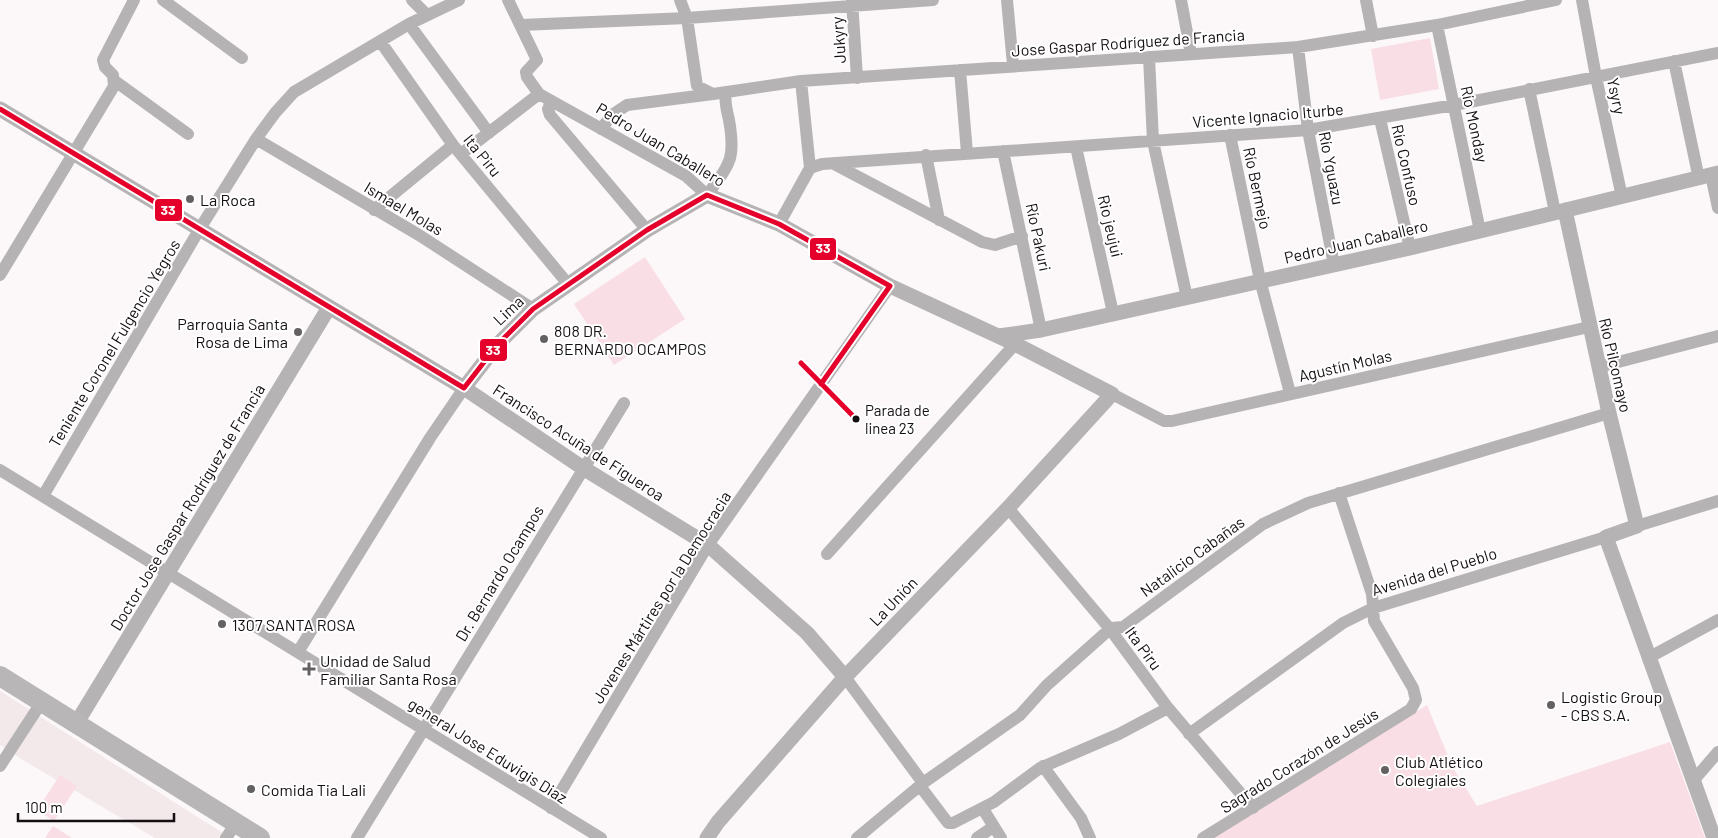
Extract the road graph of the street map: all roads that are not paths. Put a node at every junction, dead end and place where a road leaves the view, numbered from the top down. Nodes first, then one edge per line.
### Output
1 (134, 0) edge
2 (163, 0) edge
3 (412, 0) edge
4 (459, 0) edge
5 (508, 0) edge
6 (680, 0) edge
7 (933, 0) edge
8 (1007, 0) edge
9 (1181, 0) edge
10 (1366, 0) edge
11 (1556, 0) edge
12 (1582, 0) edge
13 (852, 3) edge
14 (1514, 4) edge
15 (427, 15) junction
16 (687, 18) junction
17 (409, 24) junction
18 (521, 25) junction
19 (1437, 25) junction
20 (1373, 36) junction
21 (380, 41) junction
22 (1298, 47) junction
23 (1718, 53) edge
24 (1191, 54) junction
25 (1149, 57) junction
26 (242, 58) dead end
27 (1674, 61) junction
28 (1013, 65) junction
29 (960, 70) junction
30 (1596, 77) junction
31 (857, 78) junction
32 (115, 81) junction
33 (801, 81) junction
34 (1528, 89) junction
35 (719, 93) junction
36 (539, 94) junction
37 (552, 101) junction
38 (1454, 105) junction
39 (0, 109) edge
40 (1380, 119) junction
41 (601, 129) junction
42 (1308, 130) junction
43 (488, 133) junction
44 (188, 134) dead end
45 (1230, 135) junction
46 (256, 139) junction
47 (1153, 140) junction
48 (1076, 147) junction
49 (457, 150) junction
50 (1003, 151) junction
51 (74, 153) junction
52 (966, 153) junction
53 (926, 155) junction
54 (834, 164) junction
55 (813, 167) junction
56 (1709, 176) edge
57 (707, 195) junction
58 (1622, 197) junction
59 (1718, 208) edge
60 (374, 210) junction
61 (1560, 211) junction
62 (939, 220) junction
63 (779, 224) junction
64 (199, 230) junction
65 (647, 230) junction
66 (1480, 230) junction
67 (1022, 236) junction
68 (1410, 248) junction
69 (1334, 265) junction
70 (0, 275) edge
71 (1260, 280) junction
72 (568, 284) junction
73 (890, 286) junction
74 (1186, 298) junction
75 (328, 309) junction
76 (534, 309) junction
77 (1113, 313) junction
78 (1589, 327) junction
79 (1041, 330) junction
80 (999, 336) junction
81 (1718, 336) edge
82 (1015, 344) junction
83 (1599, 367) junction
84 (464, 388) junction
85 (1290, 393) junction
86 (1112, 394) junction
87 (624, 403) dead end
88 (1609, 413) junction
89 (583, 468) junction
90 (0, 470) edge
91 (1339, 493) junction
92 (42, 496) junction
93 (1718, 501) edge
94 (1008, 508) junction
95 (1637, 526) junction
96 (1606, 537) junction
97 (708, 545) junction
98 (828, 554) dead end
99 (168, 572) junction
100 (1373, 608) junction
101 (1718, 620) edge
102 (1110, 629) junction
103 (298, 652) junction
104 (1648, 658) junction
105 (0, 676) edge
106 (845, 676) junction
107 (40, 703) junction
108 (1168, 708) junction
109 (76, 724) junction
110 (423, 729) junction
111 (1189, 734) junction
112 (1718, 752) edge
113 (0, 766) edge
114 (1043, 766) junction
115 (1693, 781) junction
116 (921, 784) junction
117 (552, 808) junction
118 (1253, 808) junction
119 (983, 809) junction
120 (993, 826) junction
121 (231, 830) edge
122 (260, 838) edge
123 (357, 838) edge
124 (601, 838) edge
125 (706, 838) edge
126 (857, 838) edge
127 (977, 838) edge
128 (1001, 838) edge
129 (1090, 838) edge
130 (1203, 838) edge
131 (1714, 838) edge

1 - 32 street
2 - 26 street
3 - 15 street
4 - 15 street, Teniente Coronel Fulgencio Yegros
5 - 18 street
6 - 16 street
7 - 13 street
8 - 28 street
9 - 24 street
10 - 20 street
11 - 14 street, Jose Gaspar Rodríguez de Francia
12 - 30 street, Ysyry
13 - 16 street
13 - 31 street, Jukyry
14 - 19 street, Jose Gaspar Rodríguez de Francia
15 - 17 street, Teniente Coronel Fulgencio Yegros
16 - 18 street
16 - 35 street
17 - 21 street, Teniente Coronel Fulgencio Yegros
17 - 43 street
18 - 36 street
19 - 20 street, Jose Gaspar Rodríguez de Francia
19 - 38 street, Río Monday
20 - 22 street, Jose Gaspar Rodríguez de Francia
21 - 46 street, Teniente Coronel Fulgencio Yegros
21 - 49 street, Ita Piru
22 - 24 street, Jose Gaspar Rodríguez de Francia
22 - 42 street, Río Yguazu
23 - 27 street, Vicente Ignacio Iturbe
24 - 25 street, Jose Gaspar Rodríguez de Francia
25 - 28 street, Jose Gaspar Rodríguez de Francia
25 - 47 street
27 - 30 street, Vicente Ignacio Iturbe
27 - 56 street
28 - 29 street, Jose Gaspar Rodríguez de Francia
29 - 31 street, Jose Gaspar Rodríguez de Francia
29 - 52 street
30 - 34 street, Vicente Ignacio Iturbe
30 - 58 street, Ysyry
31 - 33 street, Jose Gaspar Rodríguez de Francia
32 - 44 street
32 - 51 street
33 - 35 street, Jose Gaspar Rodríguez de Francia
33 - 55 street
34 - 38 street, Vicente Ignacio Iturbe
34 - 61 street, Río Pilcomayo
35 - 41 street, Jose Gaspar Rodríguez de Francia
35 - 57 street, Lima
36 - 37 street, Pedro Juan Caballero
36 - 43 street
37 - 41 street, Pedro Juan Caballero
37 - 65 street
38 - 40 street, Vicente Ignacio Iturbe
38 - 66 street, Río Monday
39 - 51 street, Francisco Acuña de Figueroa
40 - 42 street, Vicente Ignacio Iturbe
40 - 68 street, Río Confuso
41 - 57 street, Pedro Juan Caballero
42 - 45 street, Vicente Ignacio Iturbe
42 - 69 street, Río Yguazu
43 - 49 street
45 - 47 street, Vicente Ignacio Iturbe
45 - 71 street, Río Bermejo
46 - 60 street, Ismael Molas
46 - 64 street, Teniente Coronel Fulgencio Yegros
47 - 48 street, Vicente Ignacio Iturbe
47 - 74 street
48 - 50 street, Vicente Ignacio Iturbe
48 - 77 street, Rio jeujui
49 - 60 street
49 - 72 street, Ita Piru
50 - 52 street, Vicente Ignacio Iturbe
50 - 67 street, Río Pakuri
51 - 64 street, Francisco Acuña de Figueroa
51 - 70 street
52 - 53 street, Vicente Ignacio Iturbe
53 - 54 street, Vicente Ignacio Iturbe
53 - 62 street
54 - 55 street, Vicente Ignacio Iturbe
54 - 62 street
55 - 63 street
56 - 58 street, Pedro Juan Caballero
56 - 59 street
57 - 63 street, Pedro Juan Caballero
57 - 65 street, Lima
58 - 61 street, Pedro Juan Caballero
60 - 76 street, Ismael Molas
61 - 66 street, Pedro Juan Caballero
61 - 78 street, Río Pilcomayo
62 - 67 street
63 - 73 street, Pedro Juan Caballero
64 - 75 street, Francisco Acuña de Figueroa
64 - 92 street, Teniente Coronel Fulgencio Yegros
65 - 72 street, Lima
66 - 68 street, Pedro Juan Caballero
67 - 79 street, Río Pakuri
68 - 69 street, Pedro Juan Caballero
69 - 71 street, Pedro Juan Caballero
71 - 74 street, Pedro Juan Caballero
71 - 85 street, Río Bermejo
72 - 76 street, Lima
73 - 80 street, Pedro Juan Caballero
73 - 97 street, Jovenes Mártires por la Democracia
74 - 77 street, Pedro Juan Caballero
75 - 84 street, Francisco Acuña de Figueroa
75 - 99 street, Doctor Jose Gaspar Rodríguez de Francia
76 - 84 street, Lima
77 - 79 street, Pedro Juan Caballero
78 - 83 street, Río Pilcomayo
78 - 85 street, Agustín Molas
79 - 80 street, Pedro Juan Caballero
80 - 82 street, Pedro Juan Caballero
81 - 83 street
82 - 86 street, Pedro Juan Caballero
82 - 98 street
83 - 88 street, Río Pilcomayo
84 - 89 street, Francisco Acuña de Figueroa
84 - 103 street, Lima
85 - 86 street, Agustín Molas
86 - 94 street, La Unión
87 - 89 street, Dr. Bernardo Ocampos
88 - 91 street, Natalicio Cabañas
88 - 95 street, Río Pilcomayo
89 - 97 street, Francisco Acuña de Figueroa
89 - 110 street, Dr. Bernardo Ocampos
90 - 92 street, general Jose Eduvigis Diaz
91 - 100 street
91 - 102 street, Natalicio Cabañas
92 - 99 street, general Jose Eduvigis Diaz
93 - 95 street, Avenida del Pueblo
94 - 102 street, Ita Piru
94 - 106 street, La Unión
95 - 96 street, Avenida del Pueblo
96 - 100 street, Avenida del Pueblo
96 - 104 street
97 - 106 street, Francisco Acuña de Figueroa
97 - 117 street, Jovenes Mártires por la Democracia
99 - 103 street, general Jose Eduvigis Diaz
99 - 109 street, Doctor Jose Gaspar Rodríguez de Francia
100 - 111 street, Avenida del Pueblo
100 - 118 street, Sagrado Corazón de Jesús
101 - 104 street
102 - 108 street, Ita Piru
102 - 116 street, Natalicio Cabañas
103 - 110 street, general Jose Eduvigis Diaz
104 - 115 street
105 - 107 main road
106 - 116 street, Francisco Acuña de Figueroa
106 - 125 street, La Unión
107 - 109 main road
107 - 113 street
108 - 111 street, Ita Piru
108 - 114 street
109 - 121 main road
110 - 117 street, general Jose Eduvigis Diaz
110 - 123 street, Dr. Bernardo Ocampos
111 - 118 street, Ita Piru
112 - 115 street
114 - 119 street
114 - 129 street
115 - 131 street
116 - 119 street, Francisco Acuña de Figueroa
116 - 126 street, Natalicio Cabañas
117 - 124 street, general Jose Eduvigis Diaz
118 - 130 street, Sagrado Corazón de Jesús
119 - 120 street
120 - 127 street
120 - 128 street
121 - 122 main road

